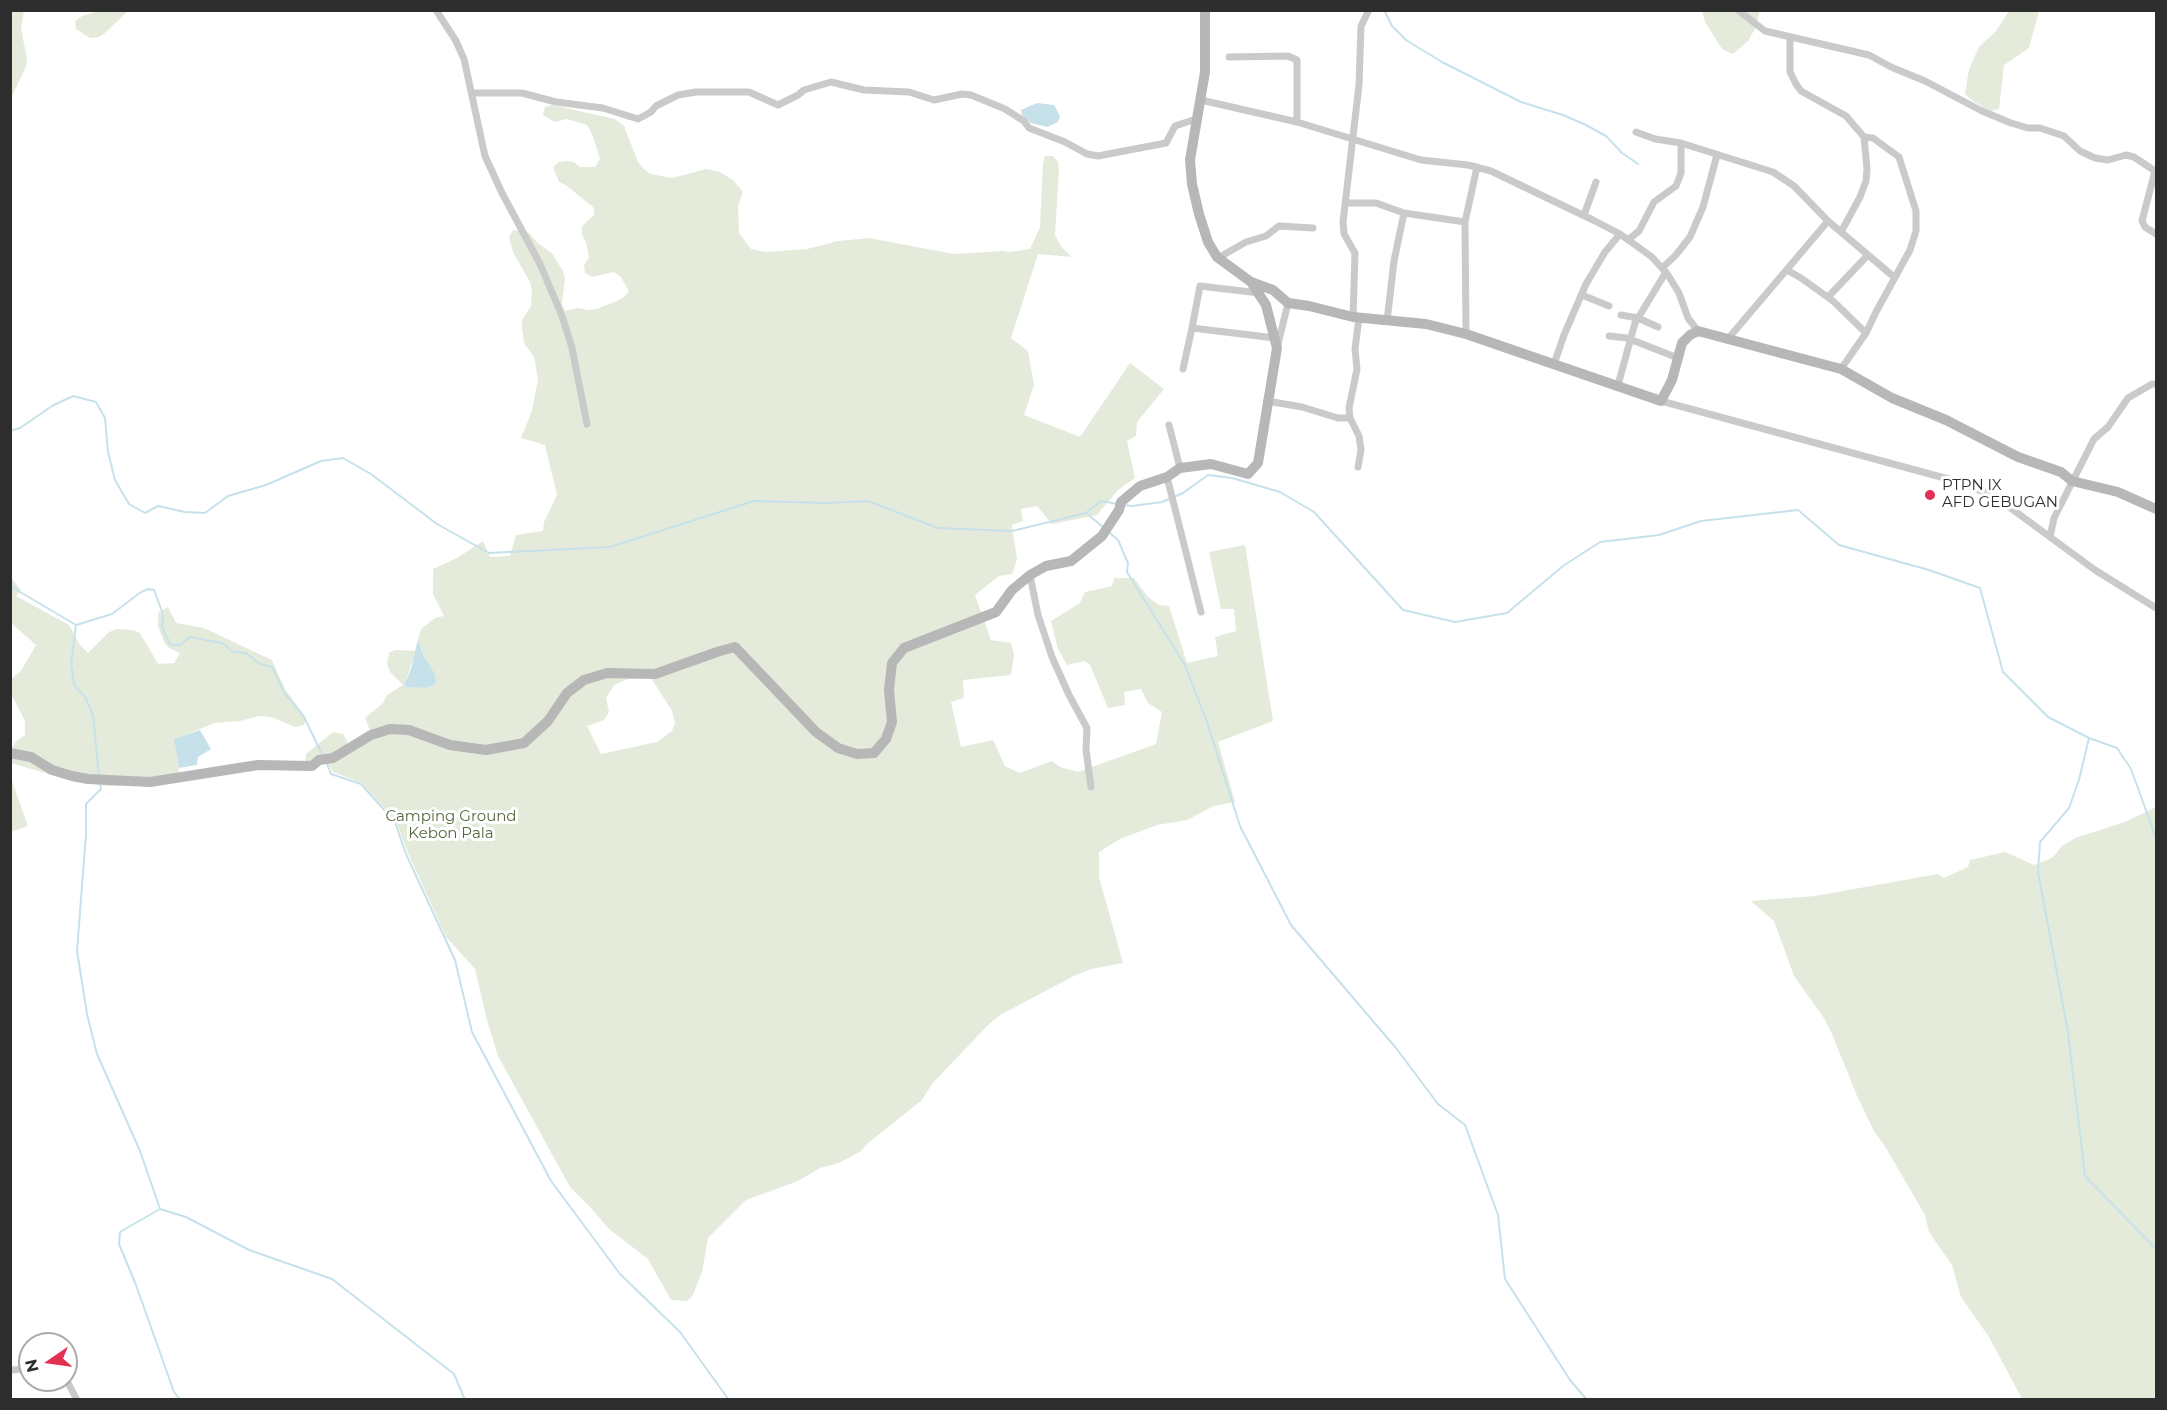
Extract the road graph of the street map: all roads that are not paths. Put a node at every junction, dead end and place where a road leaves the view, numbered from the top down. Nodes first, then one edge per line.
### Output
1 (436, 10) edge
2 (1205, 10) edge
3 (1369, 10) edge
4 (1738, 10) edge
5 (1790, 37) junction
6 (1229, 57) dead end
7 (472, 93) junction
8 (1201, 100) junction
9 (1196, 119) junction
10 (1297, 122) junction
11 (1636, 132) dead end
12 (1864, 137) junction
13 (1353, 139) junction
14 (1681, 143) junction
15 (1717, 155) junction
16 (1477, 167) junction
17 (2156, 171) edge
18 (1596, 182) dead end
19 (1346, 203) junction
20 (1404, 213) junction
21 (1584, 215) junction
22 (1828, 220) junction
23 (1465, 222) junction
24 (1313, 228) dead end
25 (1841, 232) junction
26 (1620, 234) junction
27 (2157, 234) edge
28 (1628, 240) junction
29 (1868, 255) junction
30 (1218, 258) junction
31 (1664, 270) junction
32 (1787, 270) junction
33 (1894, 277) junction
34 (1251, 282) junction
35 (1260, 292) junction
36 (1582, 295) junction
37 (1828, 297) junction
38 (1288, 303) junction
39 (1609, 306) dead end
40 (1621, 315) dead end
41 (1356, 318) junction
42 (1638, 318) junction
43 (1387, 321) junction
44 (1658, 327) dead end
45 (1192, 328) junction
46 (1698, 331) junction
47 (1866, 333) junction
48 (1466, 334) junction
49 (1609, 336) dead end
50 (1630, 339) junction
51 (1727, 340) junction
52 (1276, 343) junction
53 (1678, 358) junction
54 (1554, 364) junction
55 (1184, 369) dead end
56 (1841, 369) junction
57 (2157, 384) edge
58 (1618, 385) junction
59 (1267, 401) junction
60 (1661, 401) junction
61 (1350, 418) junction
62 (587, 424) dead end
63 (1168, 425) dead end
64 (1358, 467) dead end
65 (1180, 468) junction
66 (1167, 477) junction
67 (2072, 481) junction
68 (2157, 509) edge
69 (2050, 537) junction
70 (1030, 575) junction
71 (2155, 604) edge
72 (1201, 612) dead end
73 (10, 753) edge
74 (1091, 787) dead end

1 - 7 street
2 - 8 street
3 - 13 street
4 - 5 street
5 - 12 street
5 - 17 street
6 - 10 street
7 - 9 street
7 - 62 street
8 - 9 street
8 - 10 street
9 - 30 street
10 - 13 street
11 - 14 street
12 - 25 street
12 - 33 street
13 - 16 street
13 - 19 street
14 - 15 street
14 - 28 street
15 - 22 street
15 - 31 street
16 - 21 street
16 - 23 street
17 - 27 street
18 - 21 street
19 - 20 street
19 - 41 street
20 - 23 street
20 - 43 street
21 - 26 street
22 - 25 street
22 - 32 street
23 - 48 street
24 - 30 street
25 - 29 street
26 - 28 street
26 - 36 street
28 - 31 street
29 - 33 street
29 - 37 street
30 - 34 street
31 - 42 street
31 - 46 street
32 - 37 street
32 - 51 street
33 - 47 street
34 - 35 street
34 - 38 street
35 - 45 street
35 - 52 street
36 - 39 street
36 - 54 street
37 - 47 street
38 - 41 street
38 - 52 street
40 - 42 street
41 - 43 street
41 - 61 street
42 - 44 street
42 - 50 street
43 - 48 street
45 - 52 street
45 - 55 street
46 - 51 street
46 - 53 street
47 - 56 street
48 - 54 street
49 - 50 street
50 - 53 street
50 - 58 street
51 - 56 street
52 - 59 street
53 - 60 street
54 - 58 street
56 - 67 street
57 - 67 street
58 - 60 street
59 - 61 street
59 - 65 street
60 - 69 street
61 - 64 street
63 - 65 street
65 - 66 street
66 - 70 street
66 - 72 street
67 - 68 street
67 - 69 street
69 - 71 street
70 - 73 street
70 - 74 street

